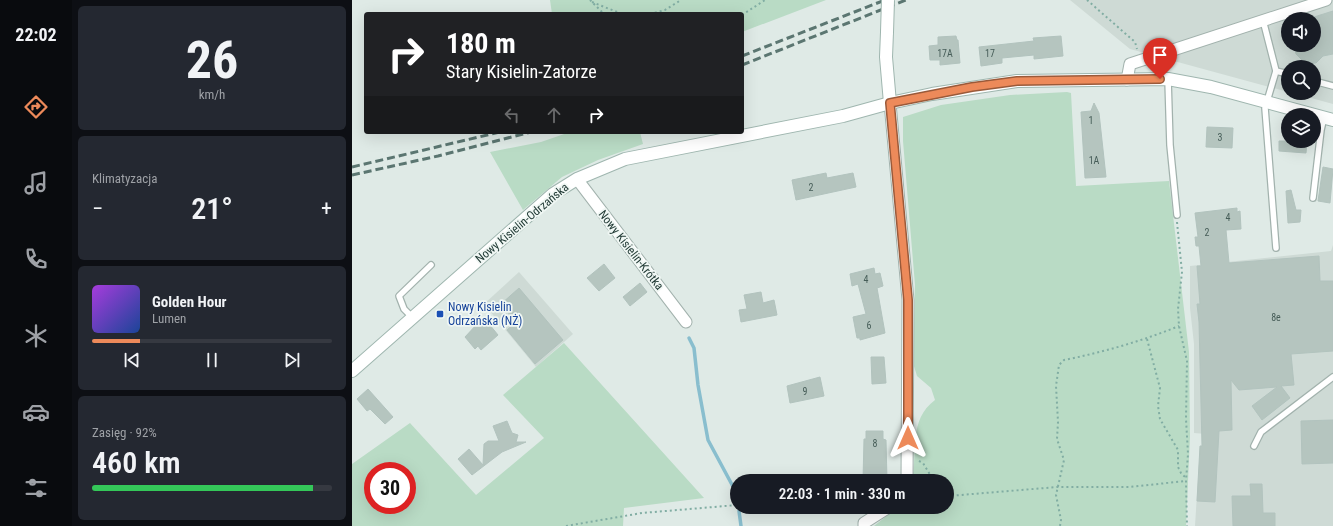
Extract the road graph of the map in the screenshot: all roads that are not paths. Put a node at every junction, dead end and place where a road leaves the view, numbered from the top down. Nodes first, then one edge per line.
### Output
1 (888, 0) edge
2 (1326, 0) edge
3 (1263, 20) junction
4 (1276, 71) junction
5 (1281, 72) edge
6 (1168, 79) junction
7 (1127, 80) junction
8 (1321, 83) edge
9 (1333, 86) edge
10 (1267, 102) junction
11 (890, 103) junction
12 (1329, 118) edge
13 (577, 179) junction
14 (1313, 198) dead end
15 (1177, 215) road end
16 (1276, 248) dead end
17 (431, 265) dead end
18 (412, 318) junction
19 (686, 322) dead end
20 (352, 371) edge
21 (1333, 377) edge
22 (1254, 446) dead end
23 (907, 474) edge
24 (878, 514) edge
25 (864, 526) edge

1 - 11 street, bridge
2 - 3 street
3 - 4 lane
3 - 7 street
4 - 5 lane
4 - 10 lane
6 - 7 street, Nowy Kisielin-Odrzańska
6 - 10 street, Nowy Kisielin-Odrzańska
6 - 15 lane
7 - 11 street, Nowy Kisielin-Odrzańska
8 - 9 lane
10 - 12 street, Nowy Kisielin-Odrzańska
10 - 16 lane
11 - 13 street, Nowy Kisielin-Odrzańska
11 - 23 street
12 - 14 lane
13 - 18 street, Nowy Kisielin-Odrzańska
13 - 19 street, Nowy Kisielin-Krótka
17 - 18 lane
18 - 20 street, Nowy Kisielin-Odrzańska
21 - 22 lane
24 - 25 street

